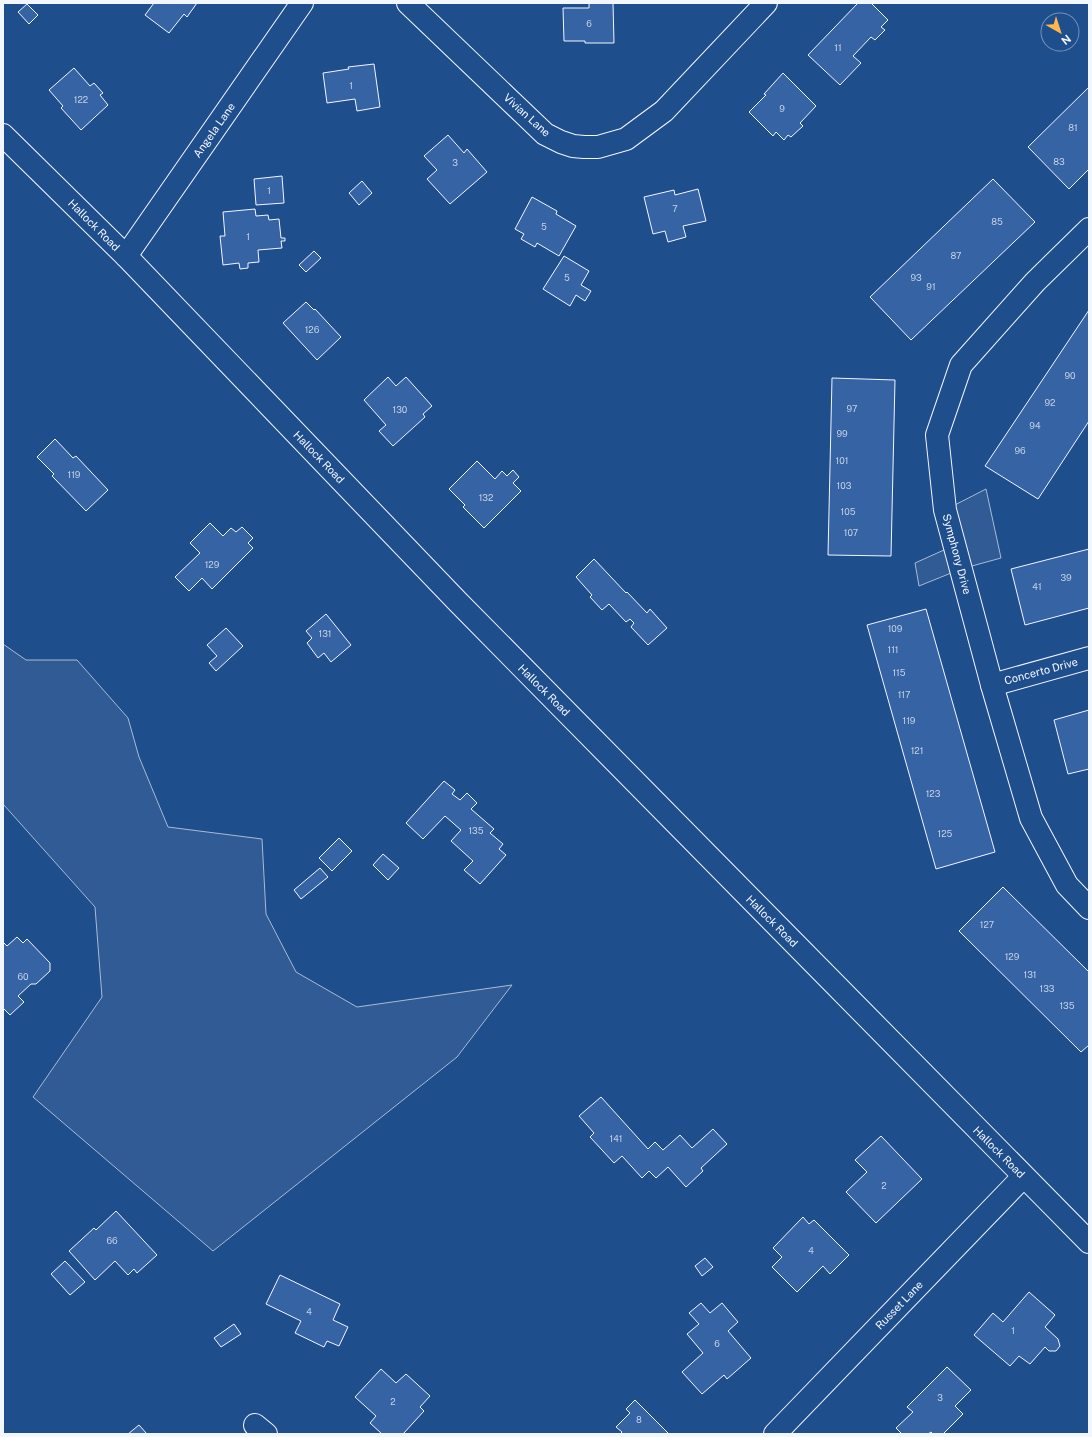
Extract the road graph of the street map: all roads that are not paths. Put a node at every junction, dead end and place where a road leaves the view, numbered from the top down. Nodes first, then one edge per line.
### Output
1 (302, 3) edge
2 (408, 3) edge
3 (766, 3) edge
4 (3, 135) edge
5 (1089, 230) edge
6 (126, 256) junction
7 (1089, 658) edge
8 (992, 684) junction
9 (1089, 908) edge
10 (1023, 1177) junction
11 (1089, 1242) edge
12 (775, 1434) edge

1 - 6 street, Angela Lane
2 - 3 street, Vivian Lane
4 - 6 street, Hallock Road
5 - 8 street, Symphony Drive
6 - 10 street, Hallock Road
7 - 8 street, Concerto Drive
8 - 9 street, Symphony Drive
10 - 11 street, Hallock Road
10 - 12 street, Russet Lane

